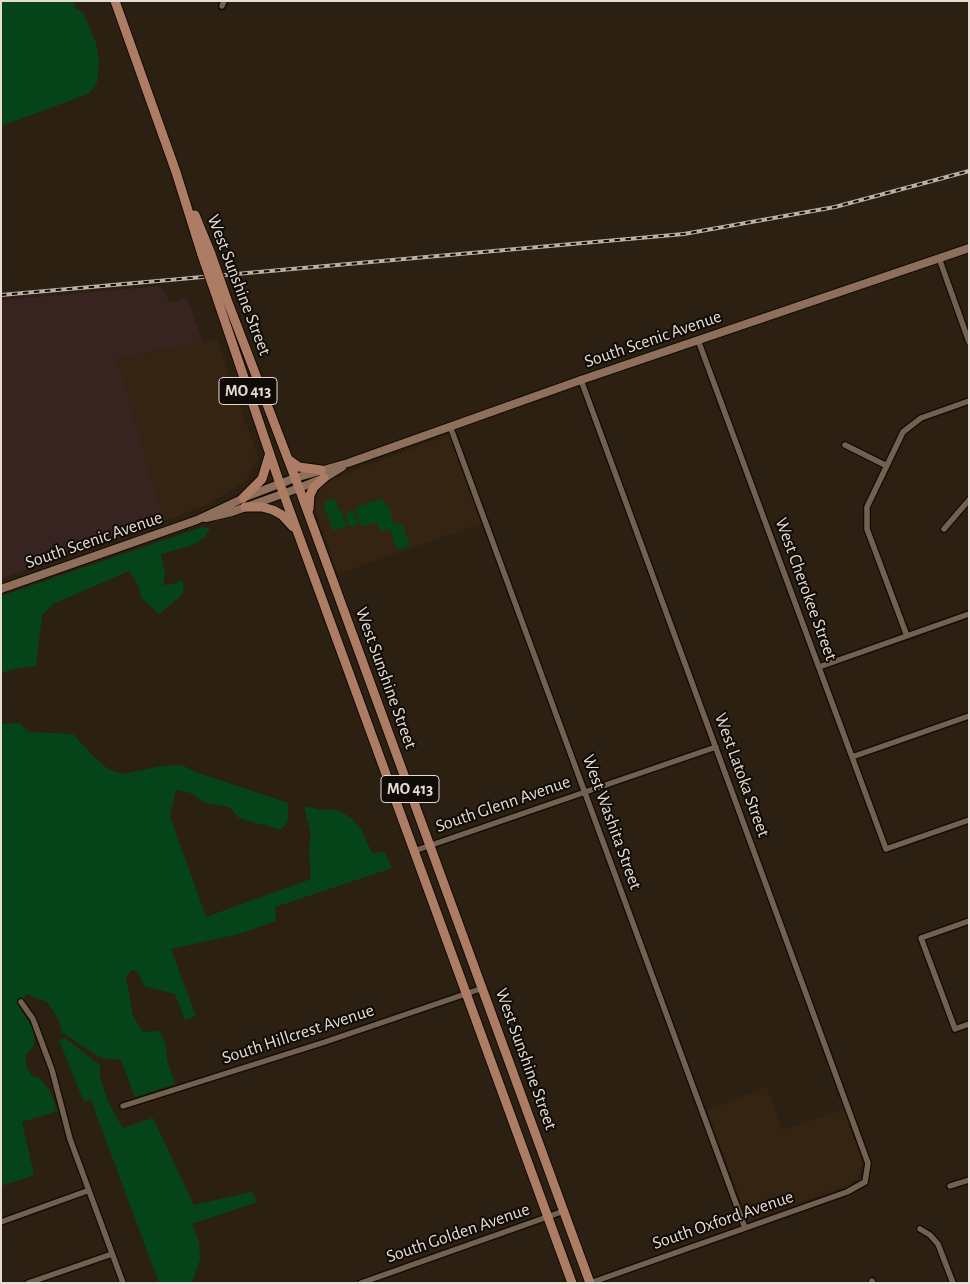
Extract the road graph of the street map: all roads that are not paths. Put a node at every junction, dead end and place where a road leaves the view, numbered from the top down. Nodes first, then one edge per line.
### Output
1 (115, 1) edge
2 (969, 248) edge
3 (939, 258) junction
4 (222, 298) junction
5 (698, 340) junction
6 (969, 342) edge
7 (581, 380) junction
8 (969, 401) edge
9 (450, 426) junction
10 (845, 445) dead end
11 (269, 453) junction
12 (286, 455) junction
13 (885, 465) junction
14 (323, 474) junction
15 (296, 478) junction
16 (280, 484) junction
17 (299, 488) junction
18 (283, 494) junction
19 (969, 500) edge
20 (244, 502) junction
21 (310, 517) junction
22 (944, 529) dead end
23 (298, 533) junction
24 (1, 589) edge
25 (969, 614) edge
26 (907, 636) junction
27 (819, 668) junction
28 (969, 716) edge
29 (716, 747) junction
30 (852, 757) junction
31 (586, 792) junction
32 (969, 820) edge
33 (430, 846) junction
34 (414, 852) junction
35 (969, 921) edge
36 (482, 988) junction
37 (467, 994) junction
38 (21, 1002) dead end
39 (969, 1024) edge
40 (123, 1106) dead end
41 (969, 1180) edge
42 (865, 1182) joint
43 (950, 1186) dead end
44 (87, 1191) junction
45 (564, 1212) junction
46 (548, 1217) junction
47 (1, 1222) edge
48 (745, 1228) junction
49 (920, 1229) dead end
50 (112, 1254) junction
51 (28, 1283) edge
52 (123, 1283) edge
53 (361, 1283) edge
54 (572, 1283) edge
55 (590, 1283) edge
56 (953, 1283) edge

1 - 4 main road, West Sunshine Street / MO 413, bridge
2 - 3 main road, South Scenic Avenue
3 - 5 main road, South Scenic Avenue
3 - 6 street
4 - 11 main road, West Sunshine Street / MO 413
4 - 12 main road, West Sunshine Street / MO 413
5 - 7 main road, South Scenic Avenue
5 - 27 street, West Cherokee Street
7 - 9 main road, South Scenic Avenue
7 - 29 street, West Latoka Street
8 - 13 street
9 - 14 main road, South Scenic Avenue
9 - 31 street, West Washita Street
10 - 13 street
11 - 16 main road, West Sunshine Street / MO 413
11 - 20 main road
12 - 14 main road
12 - 15 main road, West Sunshine Street / MO 413
13 - 26 street
14 - 15 main road, South Scenic Avenue
14 - 17 main road, South Scenic Avenue
14 - 21 main road
15 - 16 main road, South Scenic Avenue
15 - 17 main road, West Sunshine Street / MO 413
16 - 18 main road, West Sunshine Street / MO 413
16 - 20 main road, South Scenic Avenue
17 - 18 main road, South Scenic Avenue
17 - 21 main road, West Sunshine Street / MO 413
18 - 20 main road, South Scenic Avenue
18 - 23 main road, West Sunshine Street / MO 413
19 - 22 street
20 - 23 main road
20 - 24 main road, South Scenic Avenue
21 - 33 main road, West Sunshine Street / MO 413
23 - 34 main road, West Sunshine Street / MO 413
25 - 26 street
26 - 27 street
27 - 30 street, West Cherokee Street
28 - 30 street
29 - 31 street, South Glenn Avenue
29 - 42 street, West Latoka Street
30 - 32 street, West Cherokee Street
31 - 33 street, South Glenn Avenue
31 - 48 street, West Washita Street
33 - 34 street, South Glenn Avenue
33 - 36 main road, West Sunshine Street / MO 413
34 - 37 main road, West Sunshine Street / MO 413
35 - 39 street
36 - 37 street, South Hillcrest Avenue
36 - 45 main road, West Sunshine Street / MO 413
37 - 40 street, South Hillcrest Avenue
37 - 46 main road, West Sunshine Street / MO 413
38 - 44 street
41 - 43 street
42 - 48 street, South Oxford Avenue
44 - 47 street
44 - 50 street
45 - 46 street, South Golden Avenue
45 - 55 main road, West Sunshine Street / MO 413
46 - 53 street, South Golden Avenue
46 - 54 main road, West Sunshine Street / MO 413
48 - 55 street, South Oxford Avenue
49 - 56 street
50 - 51 street
50 - 52 street

